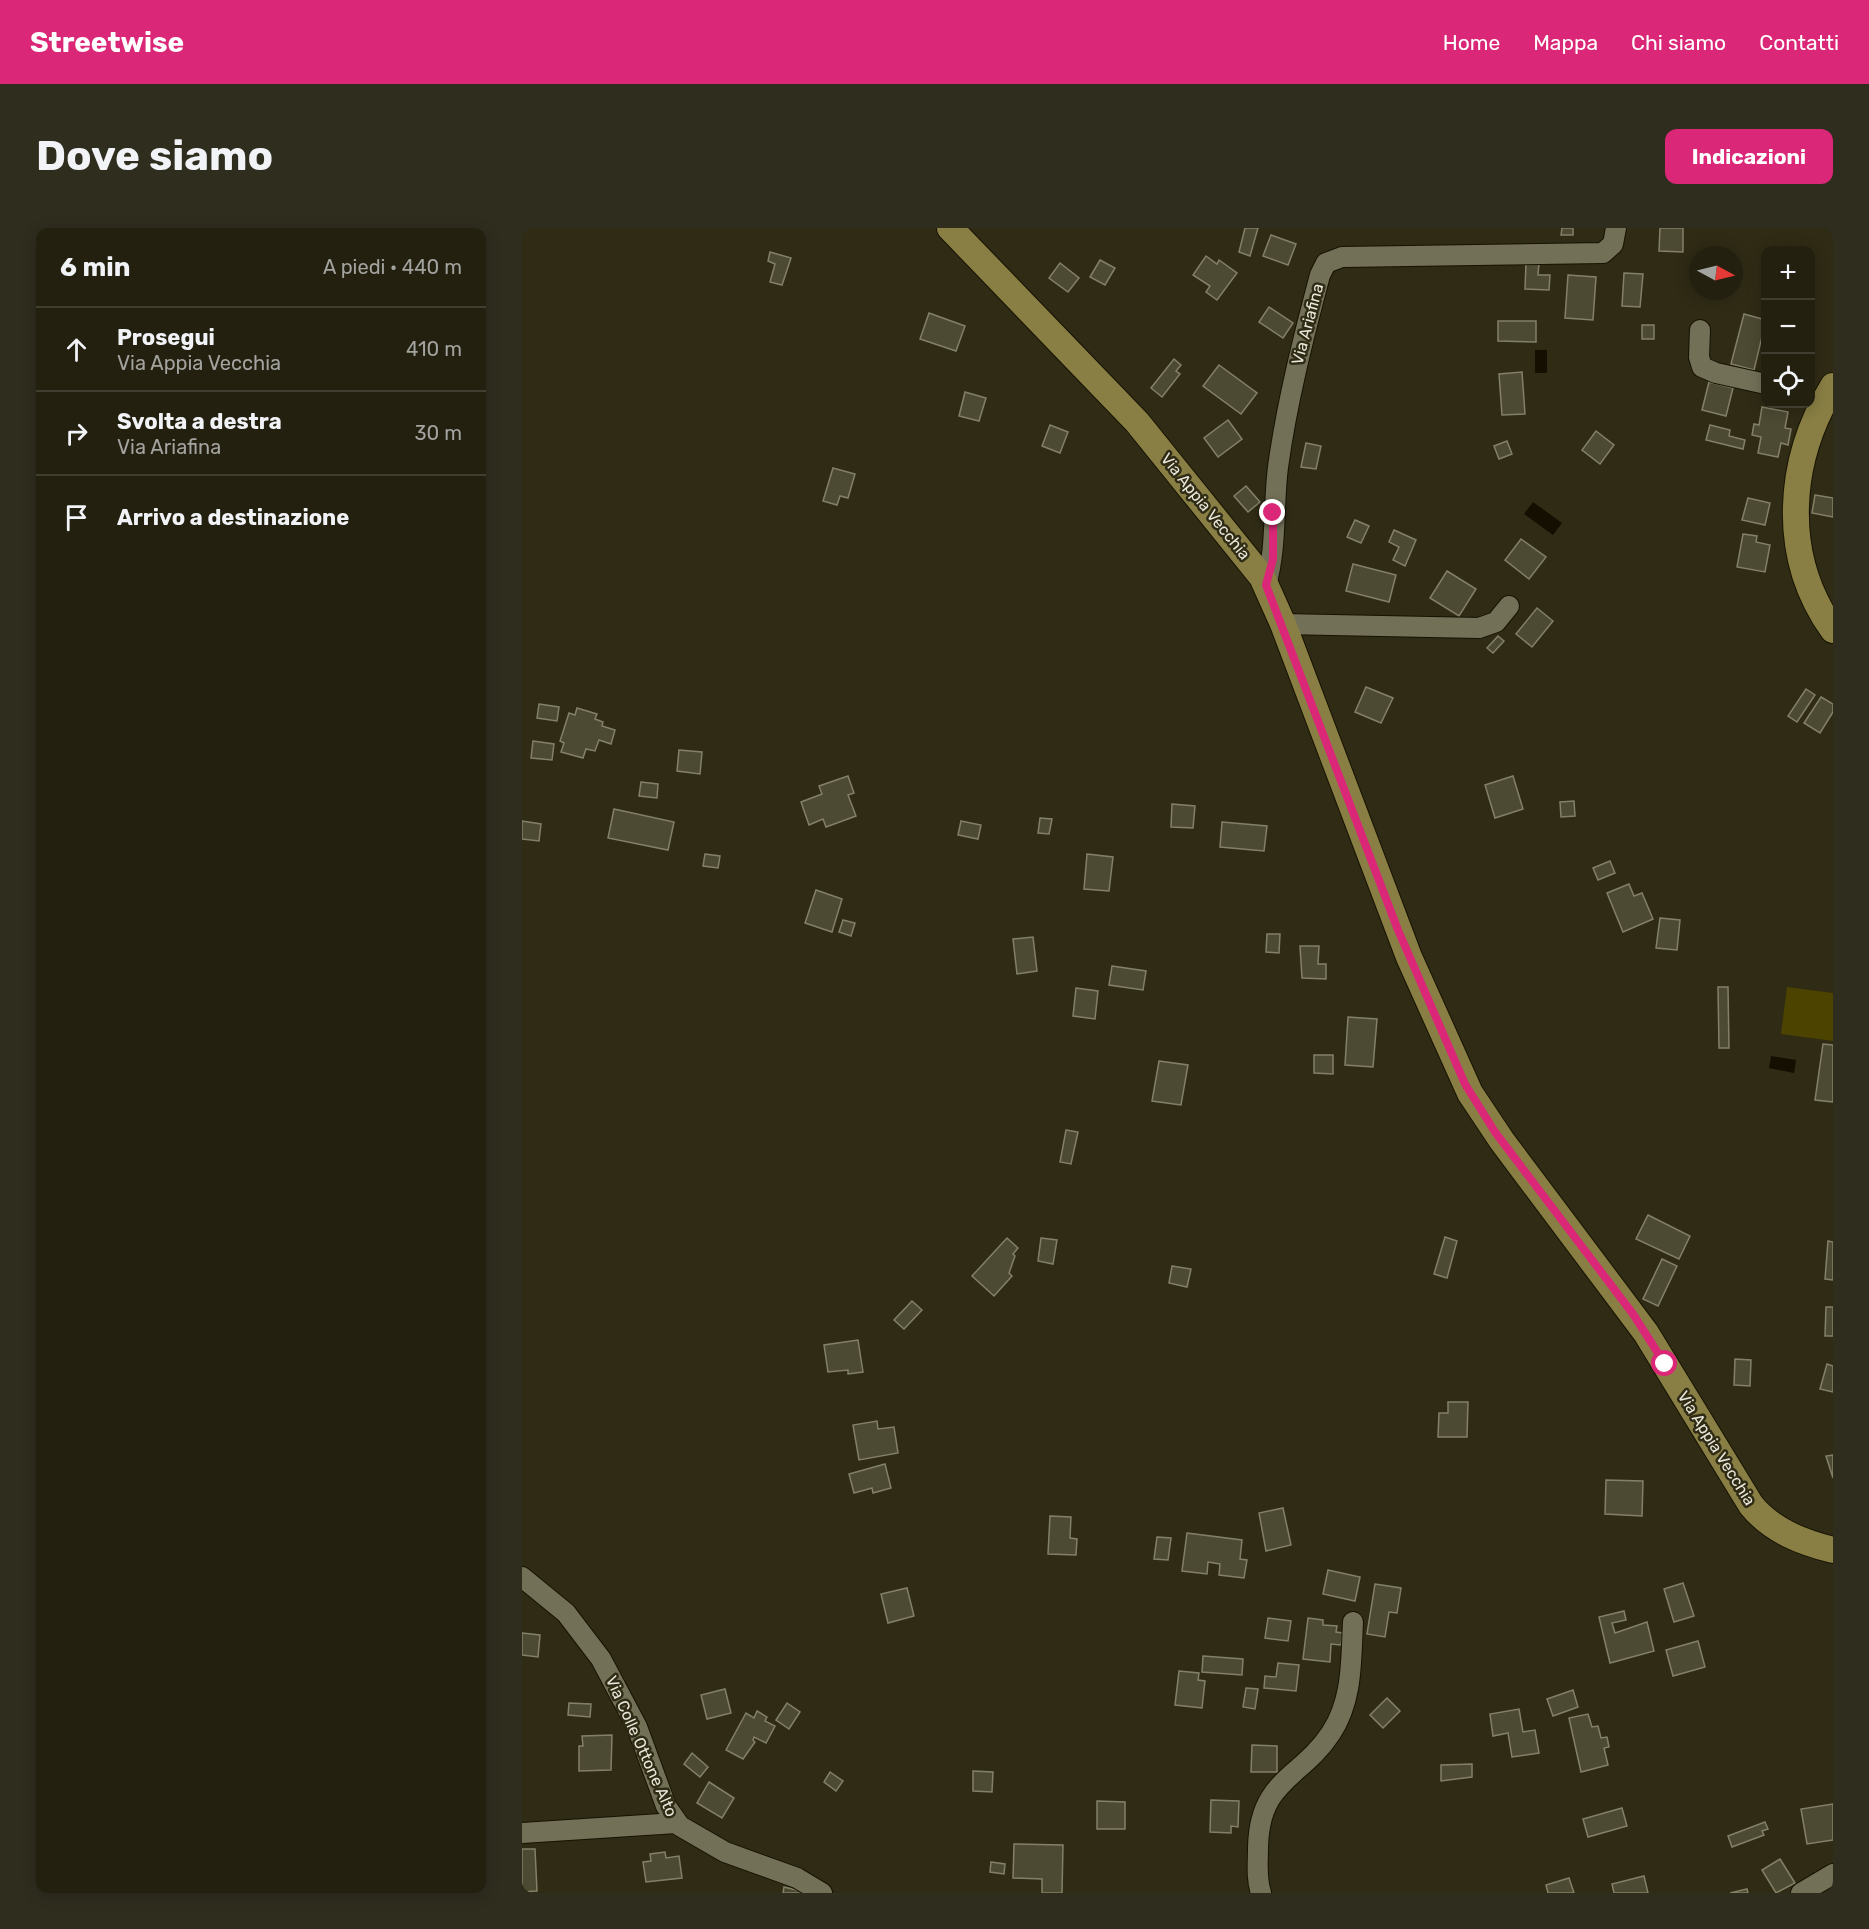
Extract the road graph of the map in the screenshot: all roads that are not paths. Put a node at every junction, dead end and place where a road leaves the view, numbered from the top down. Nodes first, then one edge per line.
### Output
1 (950, 228) edge
2 (1616, 228) edge
3 (1701, 330) dead end
4 (1761, 383) edge
5 (1823, 392) edge
6 (1266, 585) junction
7 (1509, 606) dead end
8 (1283, 624) junction
9 (1833, 630) edge
10 (1833, 1550) edge
11 (522, 1577) edge
12 (1353, 1622) dead end
13 (676, 1822) junction
14 (522, 1833) edge
15 (1833, 1874) edge
16 (822, 1893) edge
17 (1261, 1893) edge
18 (1801, 1893) edge

1 - 6 main road, Via Appia Vecchia
2 - 6 street, Via Ariafina
3 - 4 street
5 - 9 main road
6 - 8 main road, Via Appia Vecchia
7 - 8 street
8 - 10 main road, Via Appia Vecchia
11 - 13 street, Via Colle Ottone Alto
12 - 17 street
13 - 14 street
13 - 16 street, Via Colle Ottone Alto
15 - 18 street

